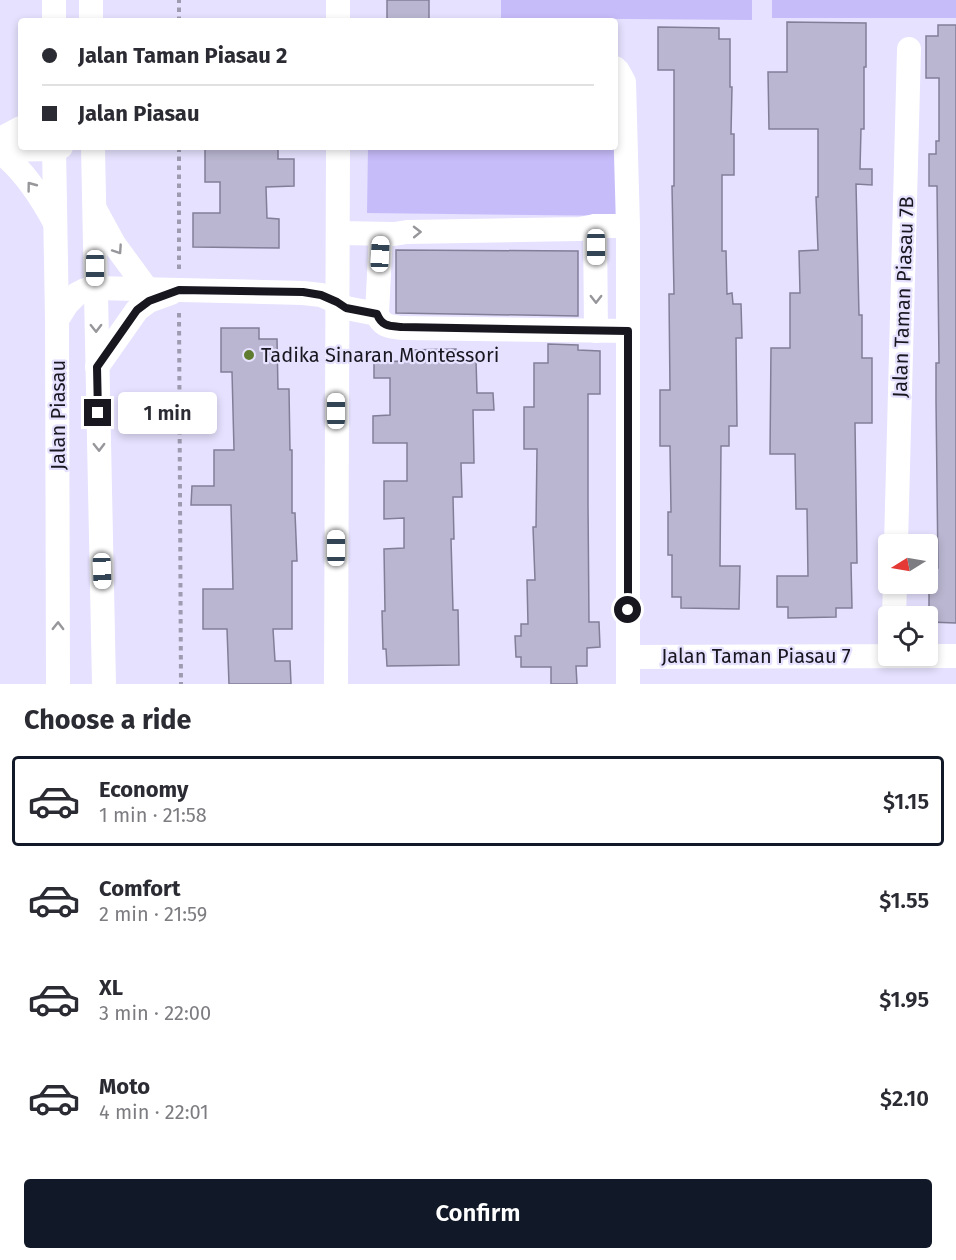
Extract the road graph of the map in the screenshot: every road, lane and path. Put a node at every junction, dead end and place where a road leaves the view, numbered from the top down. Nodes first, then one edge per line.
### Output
1 (54, 0) edge
2 (91, 0) edge
3 (179, 0) edge
4 (338, 0) edge
5 (54, 18) edge
6 (91, 18) edge
7 (179, 18) edge
8 (338, 18) edge
9 (909, 49) dead end
10 (618, 70) edge
11 (18, 131) edge
12 (2, 148) edge
13 (18, 148) edge
14 (56, 150) edge
15 (93, 150) edge
16 (179, 150) edge
17 (338, 150) edge
18 (94, 208) junction
19 (56, 225) junction
20 (596, 225) junction
21 (628, 226) junction
22 (338, 233) junction
23 (381, 234) junction
24 (95, 288) junction
25 (147, 289) junction
26 (179, 290) junction
27 (337, 302) junction
28 (377, 314) junction
29 (57, 320) junction
30 (596, 331) junction
31 (628, 331) junction
32 (97, 367) junction
33 (896, 534) edge
34 (956, 656) edge
35 (628, 657) junction
36 (58, 684) edge
37 (104, 684) edge
38 (181, 684) edge
39 (336, 684) edge
40 (628, 684) edge

1 - 5 street
2 - 6 street
3 - 7 path
4 - 8 street
9 - 33 street, Jalan Taman Piasau 7B
10 - 21 street
11 - 12 street
12 - 13 street
19 -> 12 street
14 - 19 street, Jalan Piasau
15 - 18 street, Jalan Piasau
16 - 26 path
17 - 22 street
18 - 24 street, Jalan Piasau
18 -> 25 street
19 - 29 street, Jalan Piasau
20 - 21 street
23 -> 20 street
20 -> 30 street
21 - 31 street
22 - 23 street
22 - 27 street
23 - 28 street
24 - 25 street
24 - 29 street
24 -> 32 street, Jalan Piasau
25 - 26 street
26 - 27 street
26 - 32 street
26 - 38 path
27 - 28 street
27 - 39 street
28 - 30 street
36 -> 29 street, Jalan Piasau
30 - 31 street
31 - 35 street
32 -> 37 street, Jalan Piasau
34 - 35 street, Jalan Taman Piasau 7
35 - 40 street

